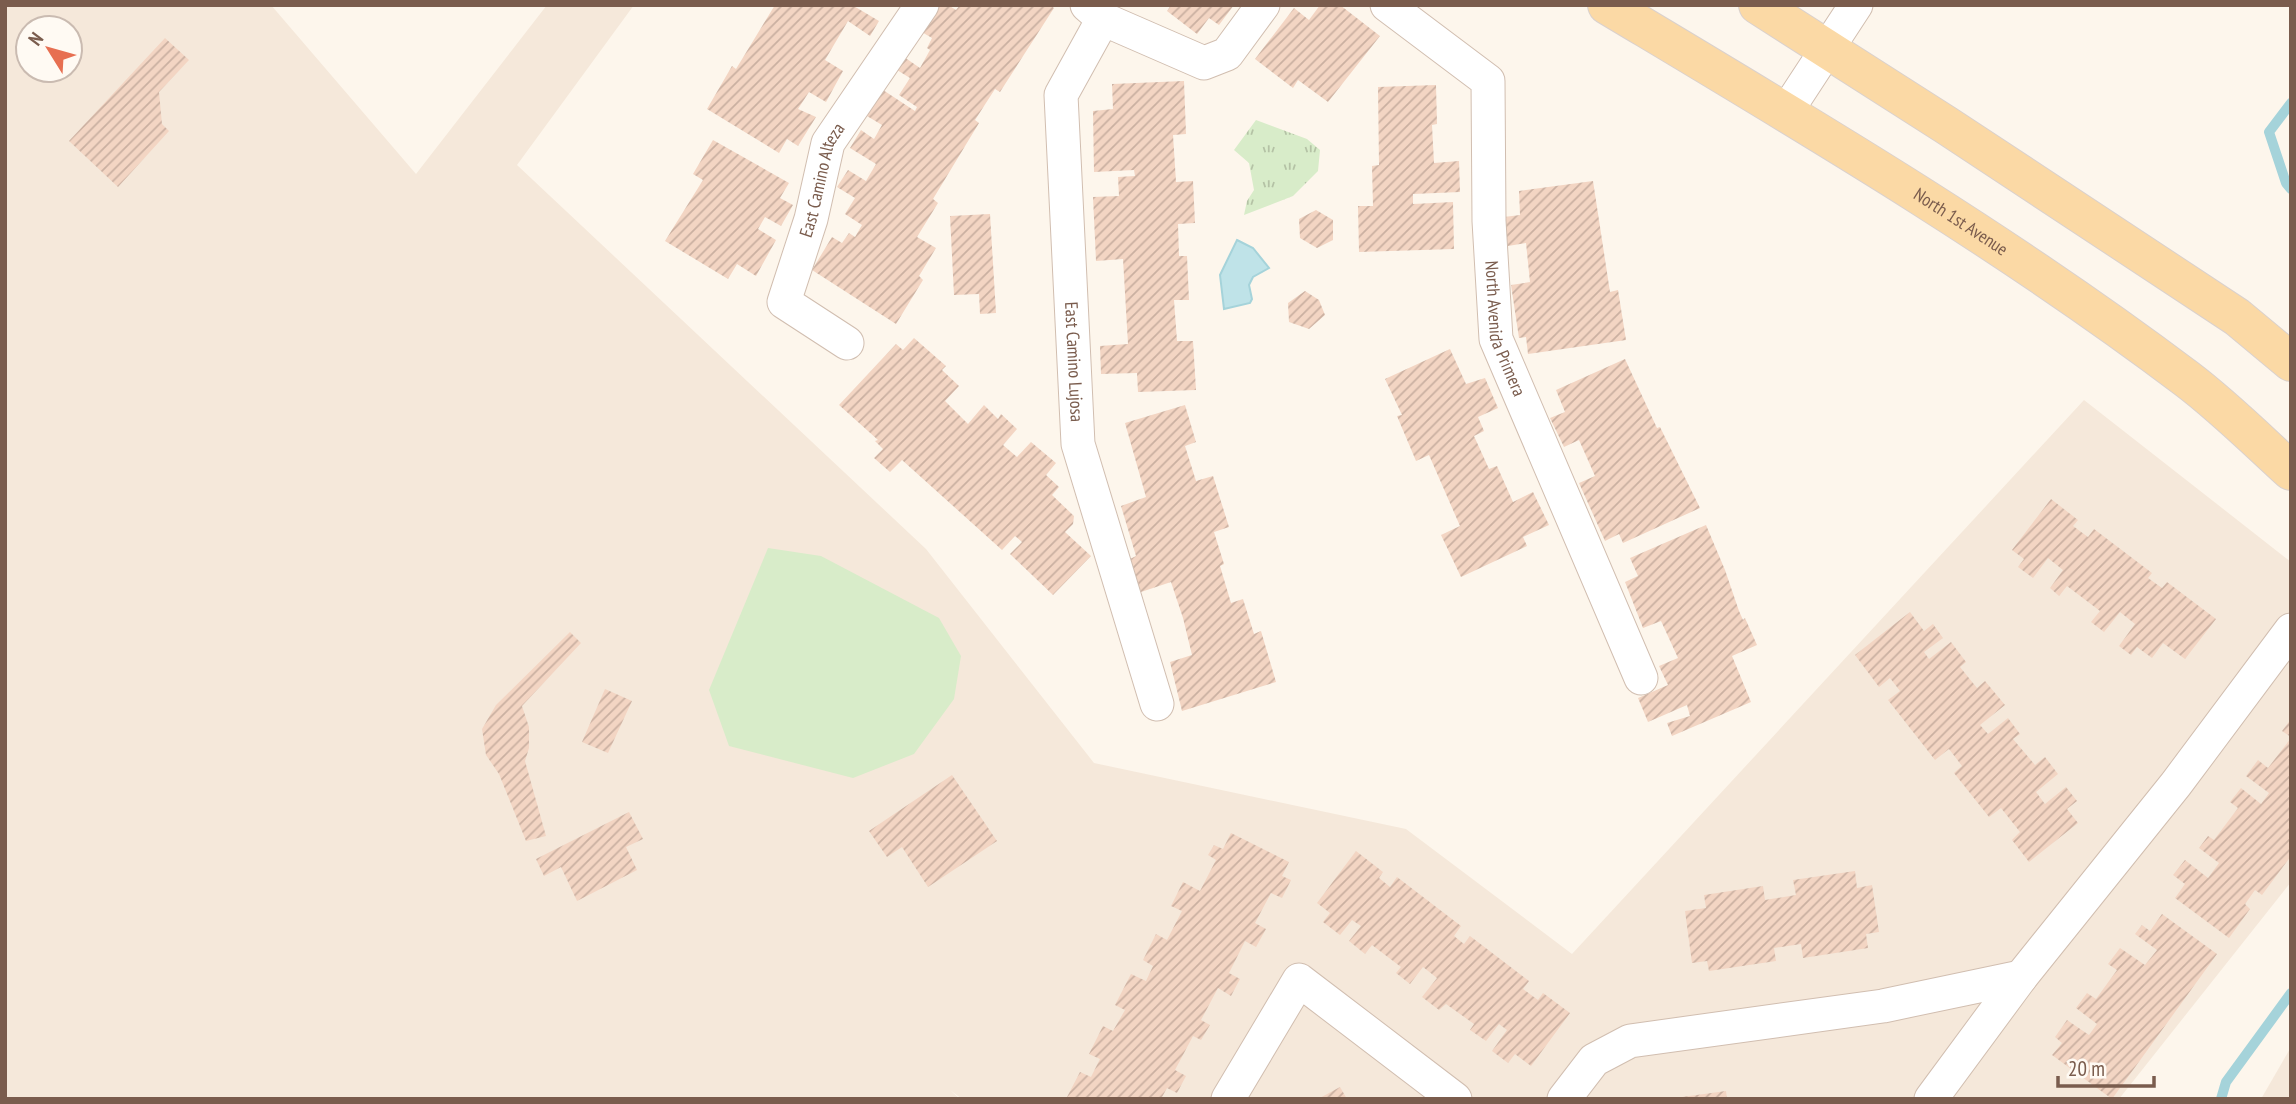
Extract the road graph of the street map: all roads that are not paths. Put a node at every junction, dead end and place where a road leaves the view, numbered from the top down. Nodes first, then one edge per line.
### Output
1 (922, 5) edge
2 (1263, 5) edge
3 (1387, 5) edge
4 (1607, 5) edge
5 (1758, 5) edge
6 (1856, 5) edge
7 (1095, 12) edge
8 (1827, 48) junction
9 (1786, 112) junction
10 (848, 343) dead end
11 (2291, 362) edge
12 (2291, 471) edge
13 (2291, 629) edge
14 (1642, 678) dead end
15 (1157, 704) dead end
16 (2021, 977) junction
17 (1228, 1099) edge
18 (1455, 1099) edge
19 (1564, 1099) edge
20 (1931, 1099) edge

1 - 10 street, East Camino Alteza
2 - 7 street
3 - 14 street, North Avenida Primera
4 - 9 main road, North 1st Avenue
5 - 8 main road
6 - 8 street
7 - 15 street, East Camino Lujosa
8 - 9 street
8 - 11 main road
9 - 12 main road, North 1st Avenue
13 - 16 street
16 - 19 street
16 - 20 street
17 - 18 street

